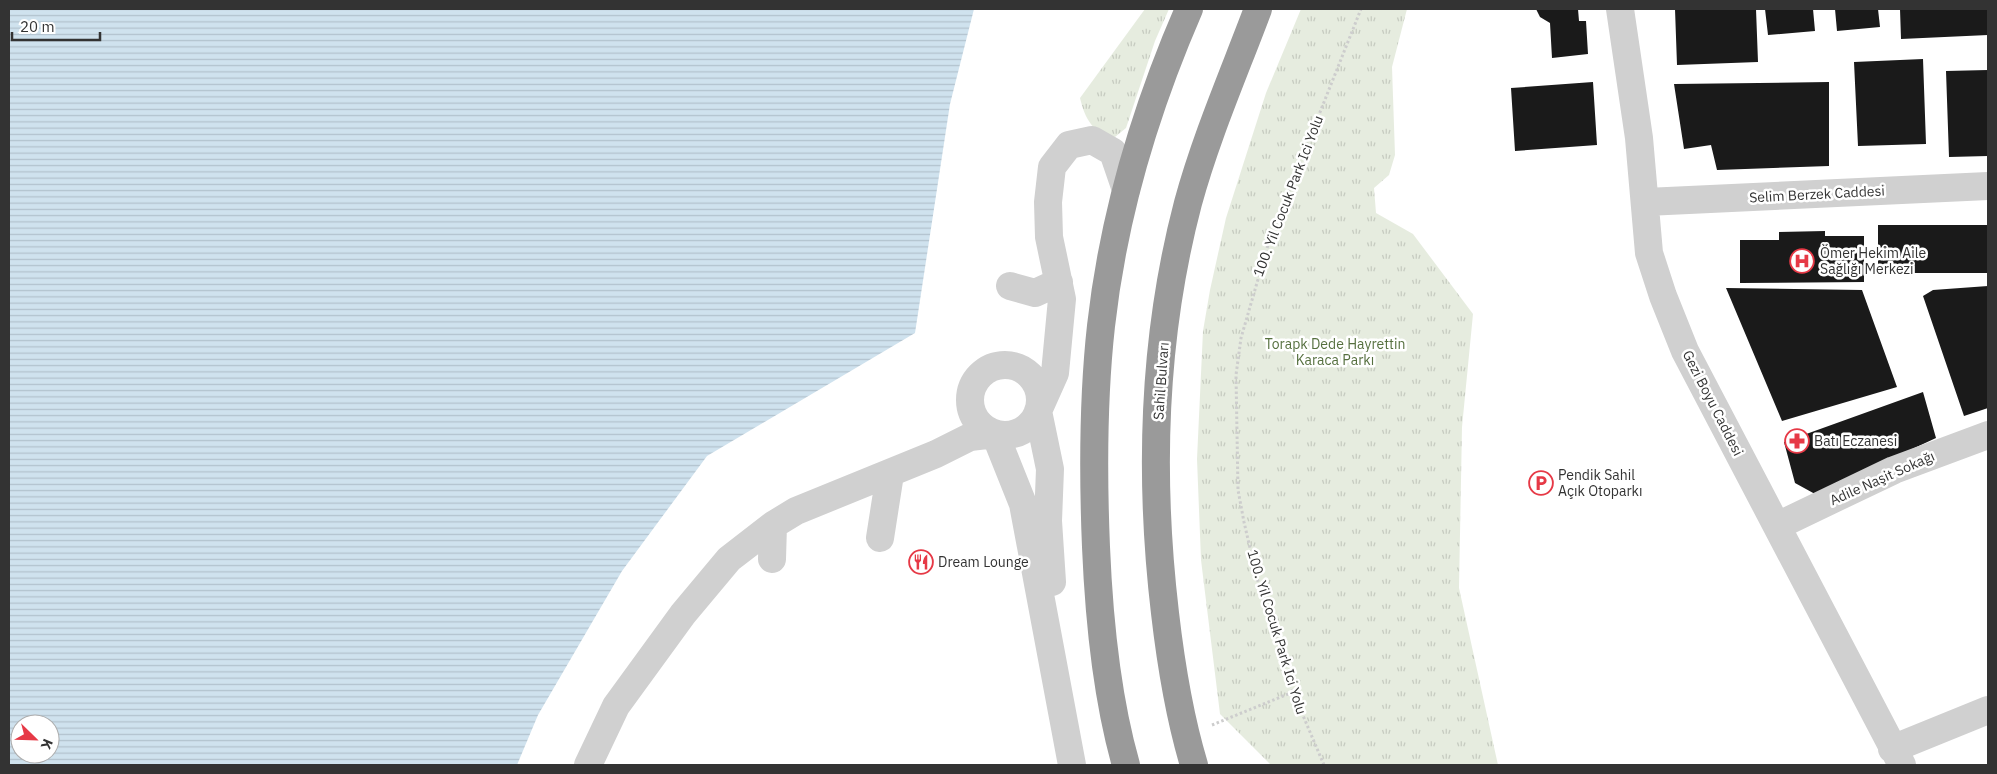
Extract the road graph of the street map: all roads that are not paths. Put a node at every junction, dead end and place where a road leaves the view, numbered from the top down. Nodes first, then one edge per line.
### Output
1 (1190, 9) edge
2 (1258, 9) edge
3 (1620, 9) edge
4 (1988, 186) edge
5 (1126, 190) junction
6 (1646, 202) junction
7 (1059, 282) junction
8 (1010, 286) dead end
9 (1038, 411) junction
10 (995, 434) junction
11 (1988, 435) edge
12 (890, 474) junction
13 (784, 518) junction
14 (1777, 526) junction
15 (880, 538) dead end
16 (772, 559) dead end
17 (1988, 710) edge
18 (1897, 757) edge
19 (588, 765) edge
20 (1072, 765) edge
21 (1085, 765) edge
22 (1126, 765) edge
23 (1194, 765) edge

1 - 5 highway
2 - 23 highway, Sahil Bulvarı
3 - 6 street, Gezi Boyu Caddesi
4 - 6 street, Selim Berzek Caddesi
5 - 7 street
5 - 22 highway
6 - 14 street, Gezi Boyu Caddesi
7 - 8 street
7 - 9 street
9 - 10 street
9 - 10 street
9 - 21 street
10 - 12 street
10 - 20 street
11 - 14 street, Adile Naşit Sokağı
12 - 13 street
12 - 15 street
13 - 16 street
13 - 19 street
14 - 18 street, Gezi Boyu Caddesi
17 - 18 street

